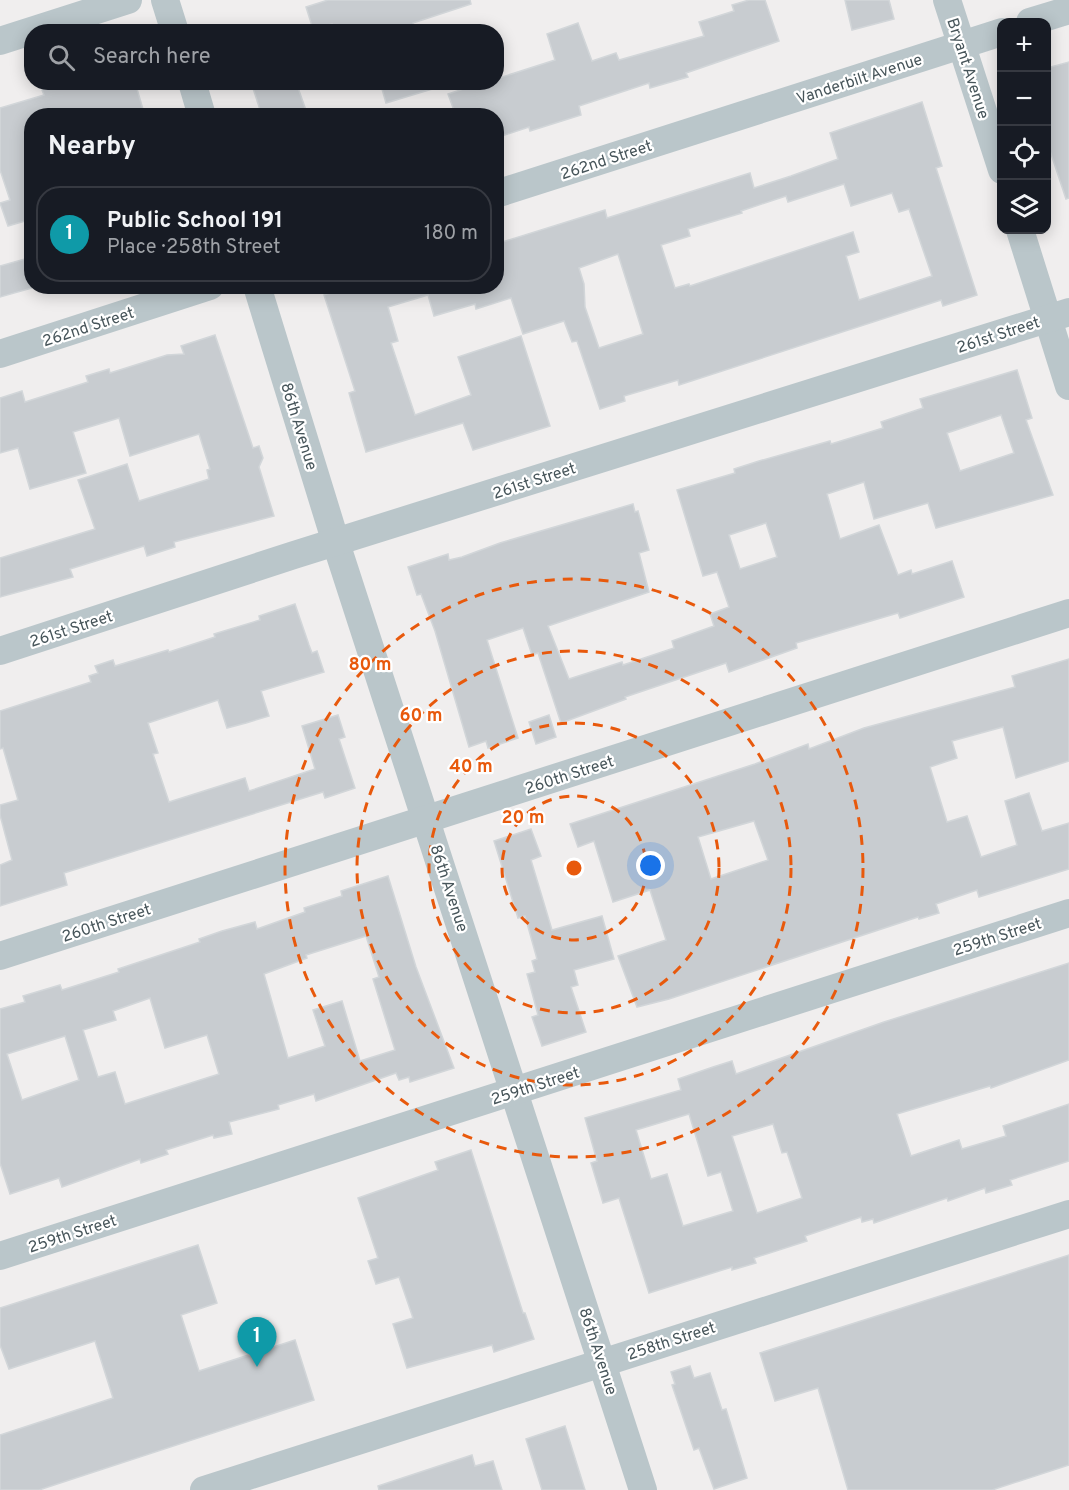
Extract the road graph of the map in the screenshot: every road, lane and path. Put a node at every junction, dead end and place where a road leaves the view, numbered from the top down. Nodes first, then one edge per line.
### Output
1 (128, 0) edge
2 (165, 0) edge
3 (947, 0) edge
4 (1069, 10) edge
5 (1043, 18) edge
6 (53, 24) edge
7 (172, 24) edge
8 (24, 33) edge
9 (997, 34) edge
10 (0, 41) edge
11 (962, 44) junction
12 (194, 90) edge
13 (200, 108) edge
14 (716, 124) joint
15 (997, 154) edge
16 (504, 191) edge
17 (1021, 234) edge
18 (185, 294) edge
19 (259, 294) edge
20 (1059, 315) edge
21 (0, 354) edge
22 (1069, 386) edge
23 (336, 543) junction
24 (1069, 613) edge
25 (0, 651) edge
26 (428, 819) junction
27 (1069, 914) edge
28 (0, 956) edge
29 (515, 1091) junction
30 (1069, 1214) edge
31 (0, 1256) edge
32 (602, 1362) junction
33 (204, 1490) edge
34 (643, 1490) edge

1 - 6 street
2 - 7 street
3 - 11 street, Bryant Avenue
4 - 5 street
8 - 10 street
9 - 11 street, Vanderbilt Avenue
11 - 14 street, Vanderbilt Avenue
11 - 15 street, Bryant Avenue
12 - 13 street
14 - 16 street, 262nd Street
17 - 20 street
18 - 21 street, 262nd Street
19 - 23 street, 86th Avenue
20 - 22 street
20 - 23 street, 261st Street
23 - 25 street, 261st Street
23 - 26 street, 86th Avenue
24 - 26 street, 260th Street
26 - 28 street, 260th Street
26 - 29 street, 86th Avenue
27 - 29 street, 259th Street
29 - 31 street, 259th Street
29 - 32 street, 86th Avenue
30 - 32 street, 258th Street
32 - 33 street, 258th Street
32 - 34 street, 86th Avenue

